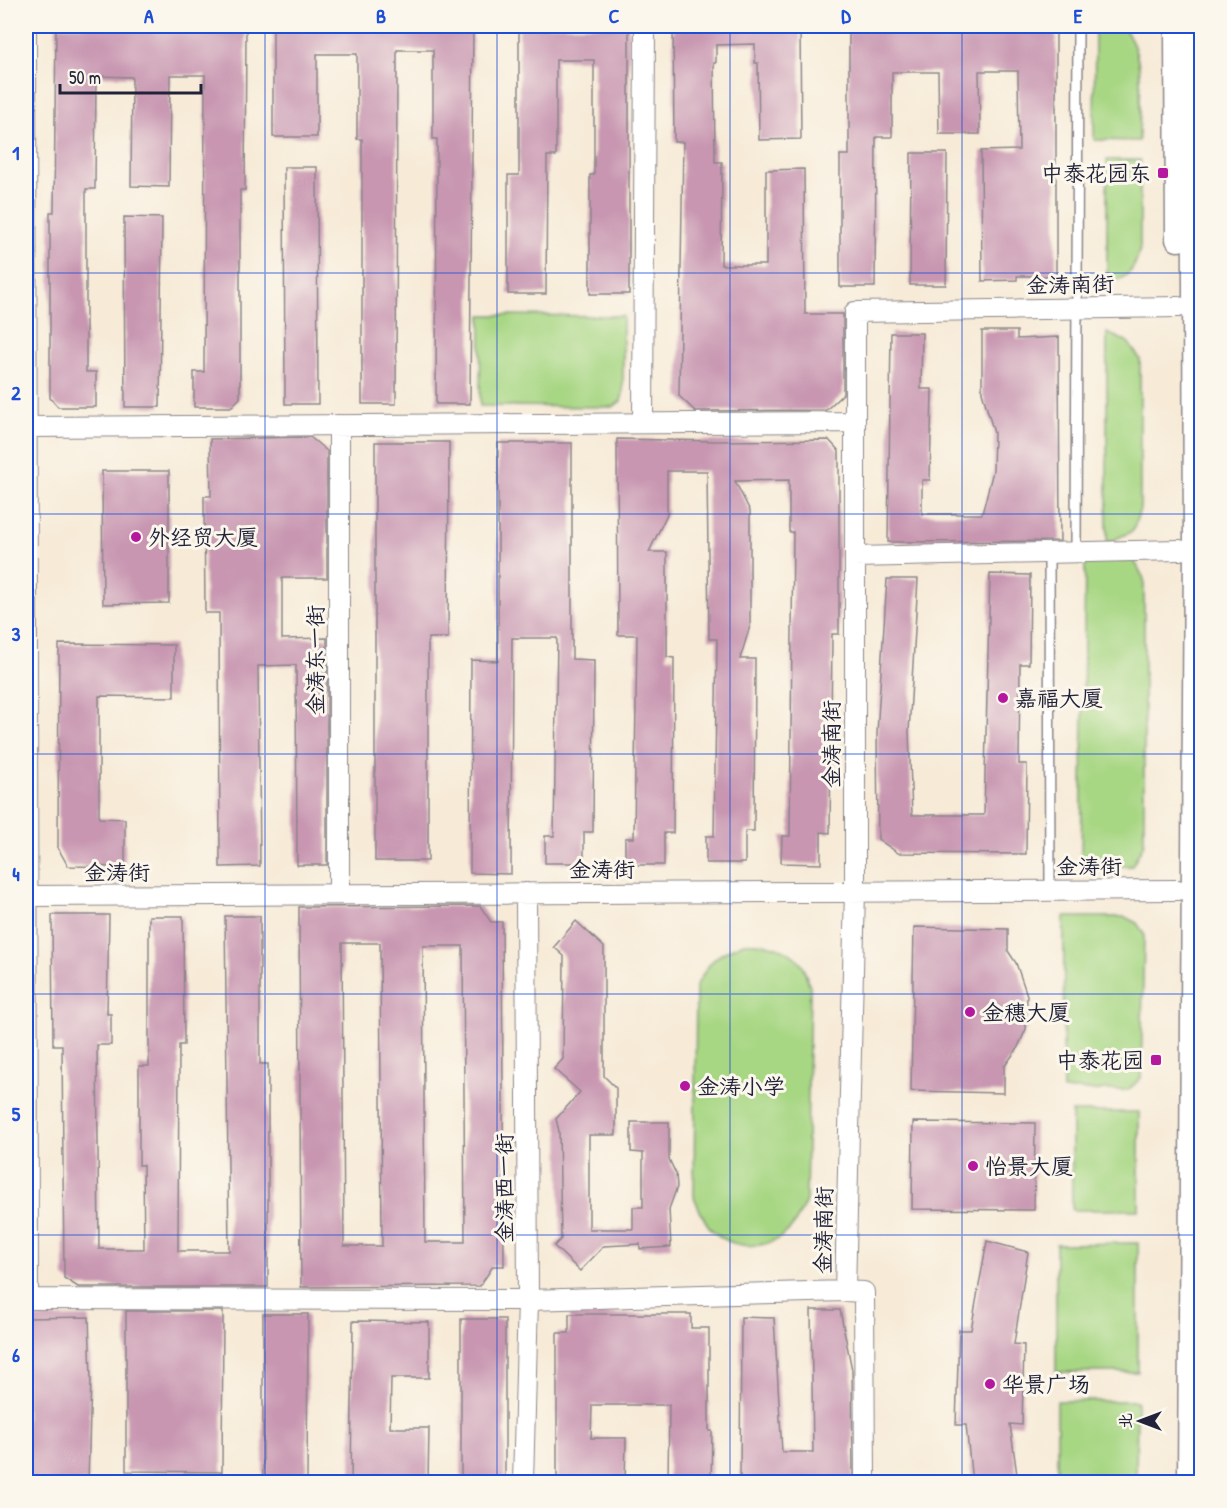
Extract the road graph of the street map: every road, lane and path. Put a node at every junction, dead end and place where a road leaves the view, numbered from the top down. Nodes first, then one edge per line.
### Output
1 (26, 26) edge
2 (645, 26) edge
3 (1078, 26) edge
4 (1177, 26) edge
5 (1194, 26) edge
6 (1179, 307) junction
7 (1077, 308) junction
8 (855, 422) junction
9 (644, 423) junction
10 (339, 425) junction
11 (27, 427) edge
12 (1192, 549) edge
13 (1049, 553) junction
14 (1076, 553) junction
15 (855, 557) junction
16 (26, 685) edge
17 (1186, 889) junction
18 (1050, 890) junction
19 (855, 891) junction
20 (526, 893) junction
21 (339, 894) junction
22 (27, 896) junction
23 (845, 1291) junction
24 (27, 1298) edge
25 (528, 1300) junction
26 (523, 1482) edge
27 (865, 1482) edge
28 (1175, 1482) edge
29 (1190, 1482) edge

1 - 11 street
2 - 9 street
3 - 7 lane
4 - 6 street
5 - 12 street
6 - 7 street, 金涛南街
6 - 12 street
7 - 8 street, 金涛南街
7 - 14 lane
8 - 9 street
8 - 15 street, 金涛南街
9 - 10 street
10 - 11 street
10 - 21 street, 金涛东一街
11 - 16 street
12 - 14 street
12 - 17 street
13 - 14 street
13 - 15 street
13 - 18 lane
15 - 19 street, 金涛南街
16 - 22 street
17 - 18 street, 金涛街
17 - 28 street
17 - 29 street
18 - 19 street, 金涛街
19 - 20 street, 金涛街
19 - 23 street, 金涛南街
20 - 21 street, 金涛街
20 - 25 street, 金涛西一街
21 - 22 street, 金涛街
22 - 24 street
23 - 25 street
23 - 27 street, 金涛南街
24 - 25 street
25 - 26 street, 金涛西一街

